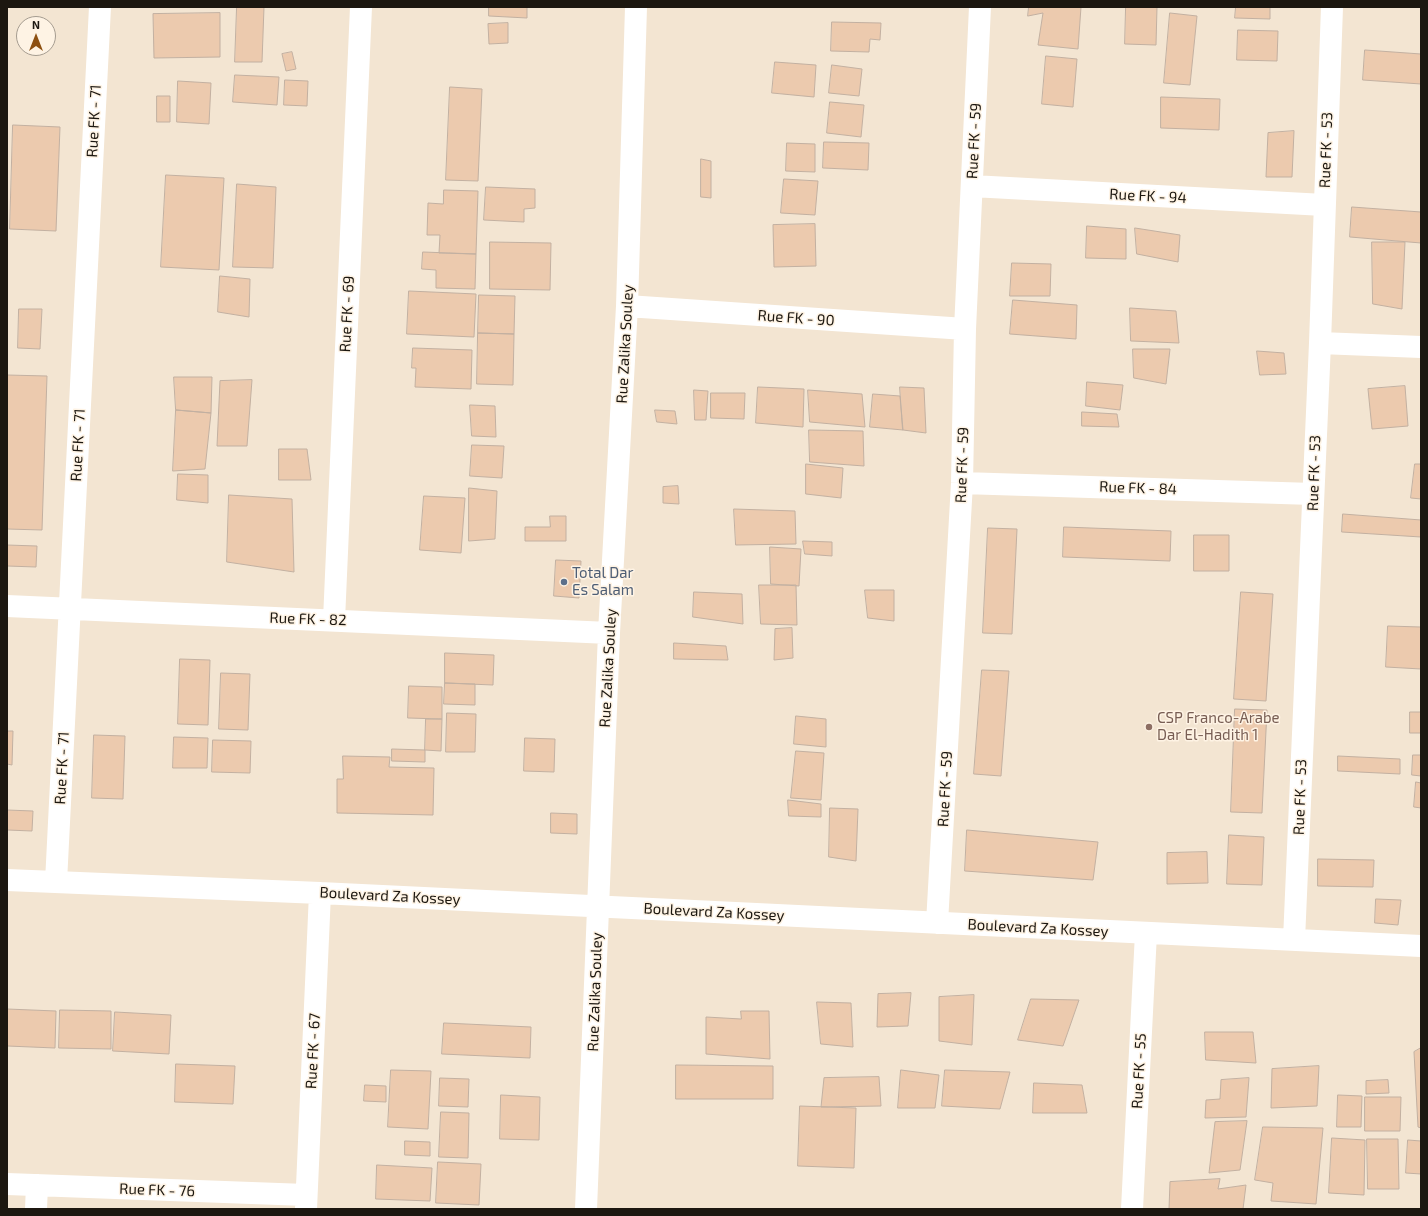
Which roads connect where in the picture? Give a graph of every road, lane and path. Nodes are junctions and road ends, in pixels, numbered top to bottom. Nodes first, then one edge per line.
1 (100, 7) edge
2 (361, 7) edge
3 (636, 7) edge
4 (980, 7) edge
5 (1332, 7) edge
6 (972, 186) junction
7 (1324, 205) junction
8 (627, 306) junction
9 (965, 329) junction
10 (1320, 343) junction
11 (1421, 347) edge
12 (962, 483) junction
13 (1313, 494) junction
14 (7, 606) edge
15 (70, 609) junction
16 (334, 620) junction
17 (609, 632) junction
18 (7, 880) edge
19 (56, 882) junction
20 (320, 893) junction
21 (598, 907) junction
22 (937, 923) junction
23 (1146, 933) junction
24 (1294, 940) junction
25 (1421, 946) edge
26 (7, 1184) edge
27 (37, 1185) junction
28 (306, 1202) edge
29 (36, 1209) edge
30 (586, 1209) edge
31 (1132, 1209) edge

1 - 15 street, Rue FK - 71
2 - 16 street, Rue FK - 69
3 - 8 street, Rue Zalika Souley
4 - 6 street, Rue FK - 59
5 - 7 street, Rue FK - 53
6 - 7 street, Rue FK - 94
6 - 9 street, Rue FK - 59
7 - 10 street, Rue FK - 53
8 - 9 street, Rue FK - 90
8 - 17 street, Rue Zalika Souley
9 - 12 street, Rue FK - 59
10 - 11 street
10 - 13 street, Rue FK - 53
12 - 13 street, Rue FK - 84
12 - 22 street, Rue FK - 59
13 - 24 street, Rue FK - 53
14 - 15 street, Rue FK - 82
15 - 16 street, Rue FK - 82
15 - 19 street, Rue FK - 71
16 - 17 street, Rue FK - 82
17 - 21 street, Rue Zalika Souley
18 - 19 street, Boulevard Za Kossey
19 - 20 street, Boulevard Za Kossey
20 - 21 street, Boulevard Za Kossey
20 - 28 street, Rue FK - 67
21 - 22 street, Boulevard Za Kossey
21 - 30 street, Rue Zalika Souley
22 - 23 street, Boulevard Za Kossey
23 - 24 street, Boulevard Za Kossey
23 - 31 street, Rue FK - 55
24 - 25 street, Boulevard Za Kossey
26 - 27 street, Rue FK - 76
27 - 28 street, Rue FK - 76
27 - 29 street

